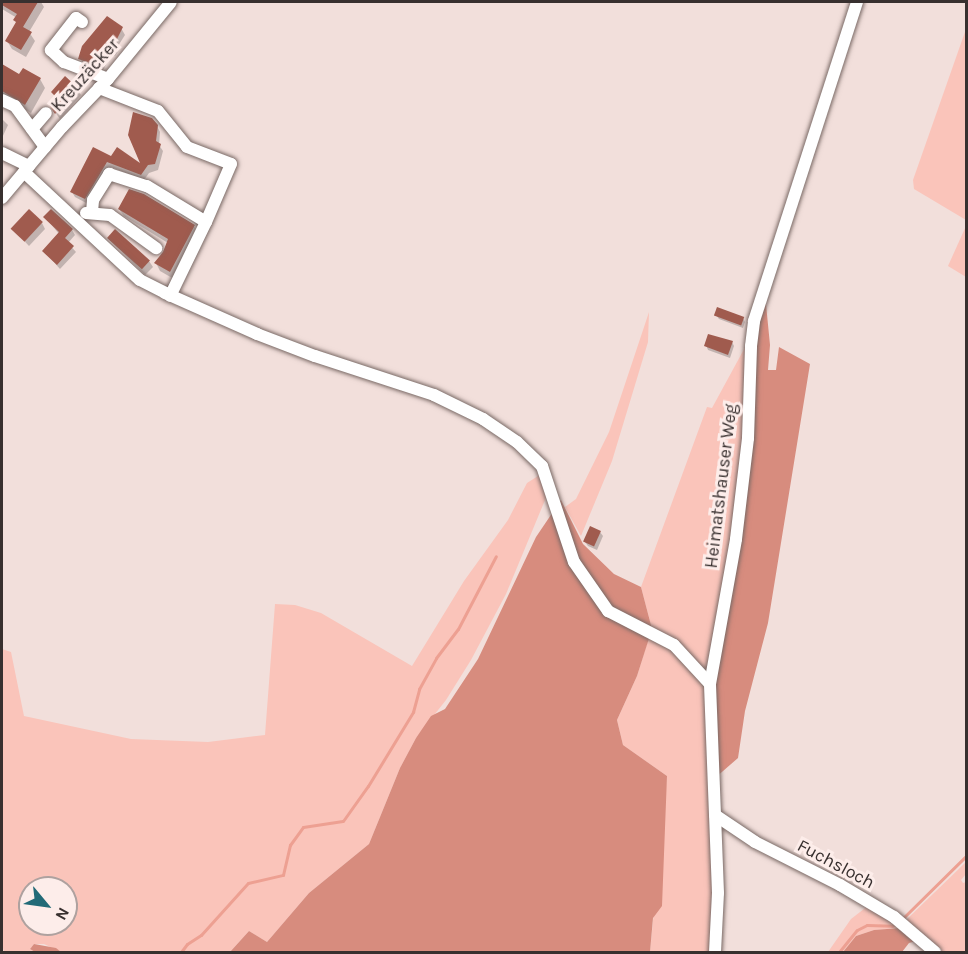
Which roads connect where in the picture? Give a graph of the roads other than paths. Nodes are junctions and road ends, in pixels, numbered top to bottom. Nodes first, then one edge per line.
1 (171, 2) edge
2 (857, 2) edge
3 (82, 22) dead end
4 (104, 84) junction
5 (2, 100) edge
6 (46, 113) dead end
7 (32, 129) junction
8 (45, 147) junction
9 (2, 153) edge
10 (27, 169) junction
11 (2, 198) edge
12 (92, 212) junction
13 (73, 216) junction
14 (206, 222) junction
15 (156, 248) dead end
16 (168, 295) junction
17 (710, 684) junction
18 (715, 815) junction
19 (715, 952) edge
20 (935, 952) edge

1 - 4 street, Kreuzäcker
2 - 17 street, Heimatshauser Weg
3 - 4 street
4 - 8 street, Kreuzäcker
4 - 14 street
5 - 7 street
6 - 7 street
7 - 8 street
8 - 10 street, Kreuzäcker
9 - 10 street
10 - 11 street, Kreuzäcker
10 - 13 street
12 - 13 street
12 - 14 street
12 - 15 street
13 - 16 street
14 - 16 street
16 - 17 street
17 - 18 street, Heimatshauser Weg
18 - 19 street, Heimatshauser Weg
18 - 20 street, Fuchsloch

